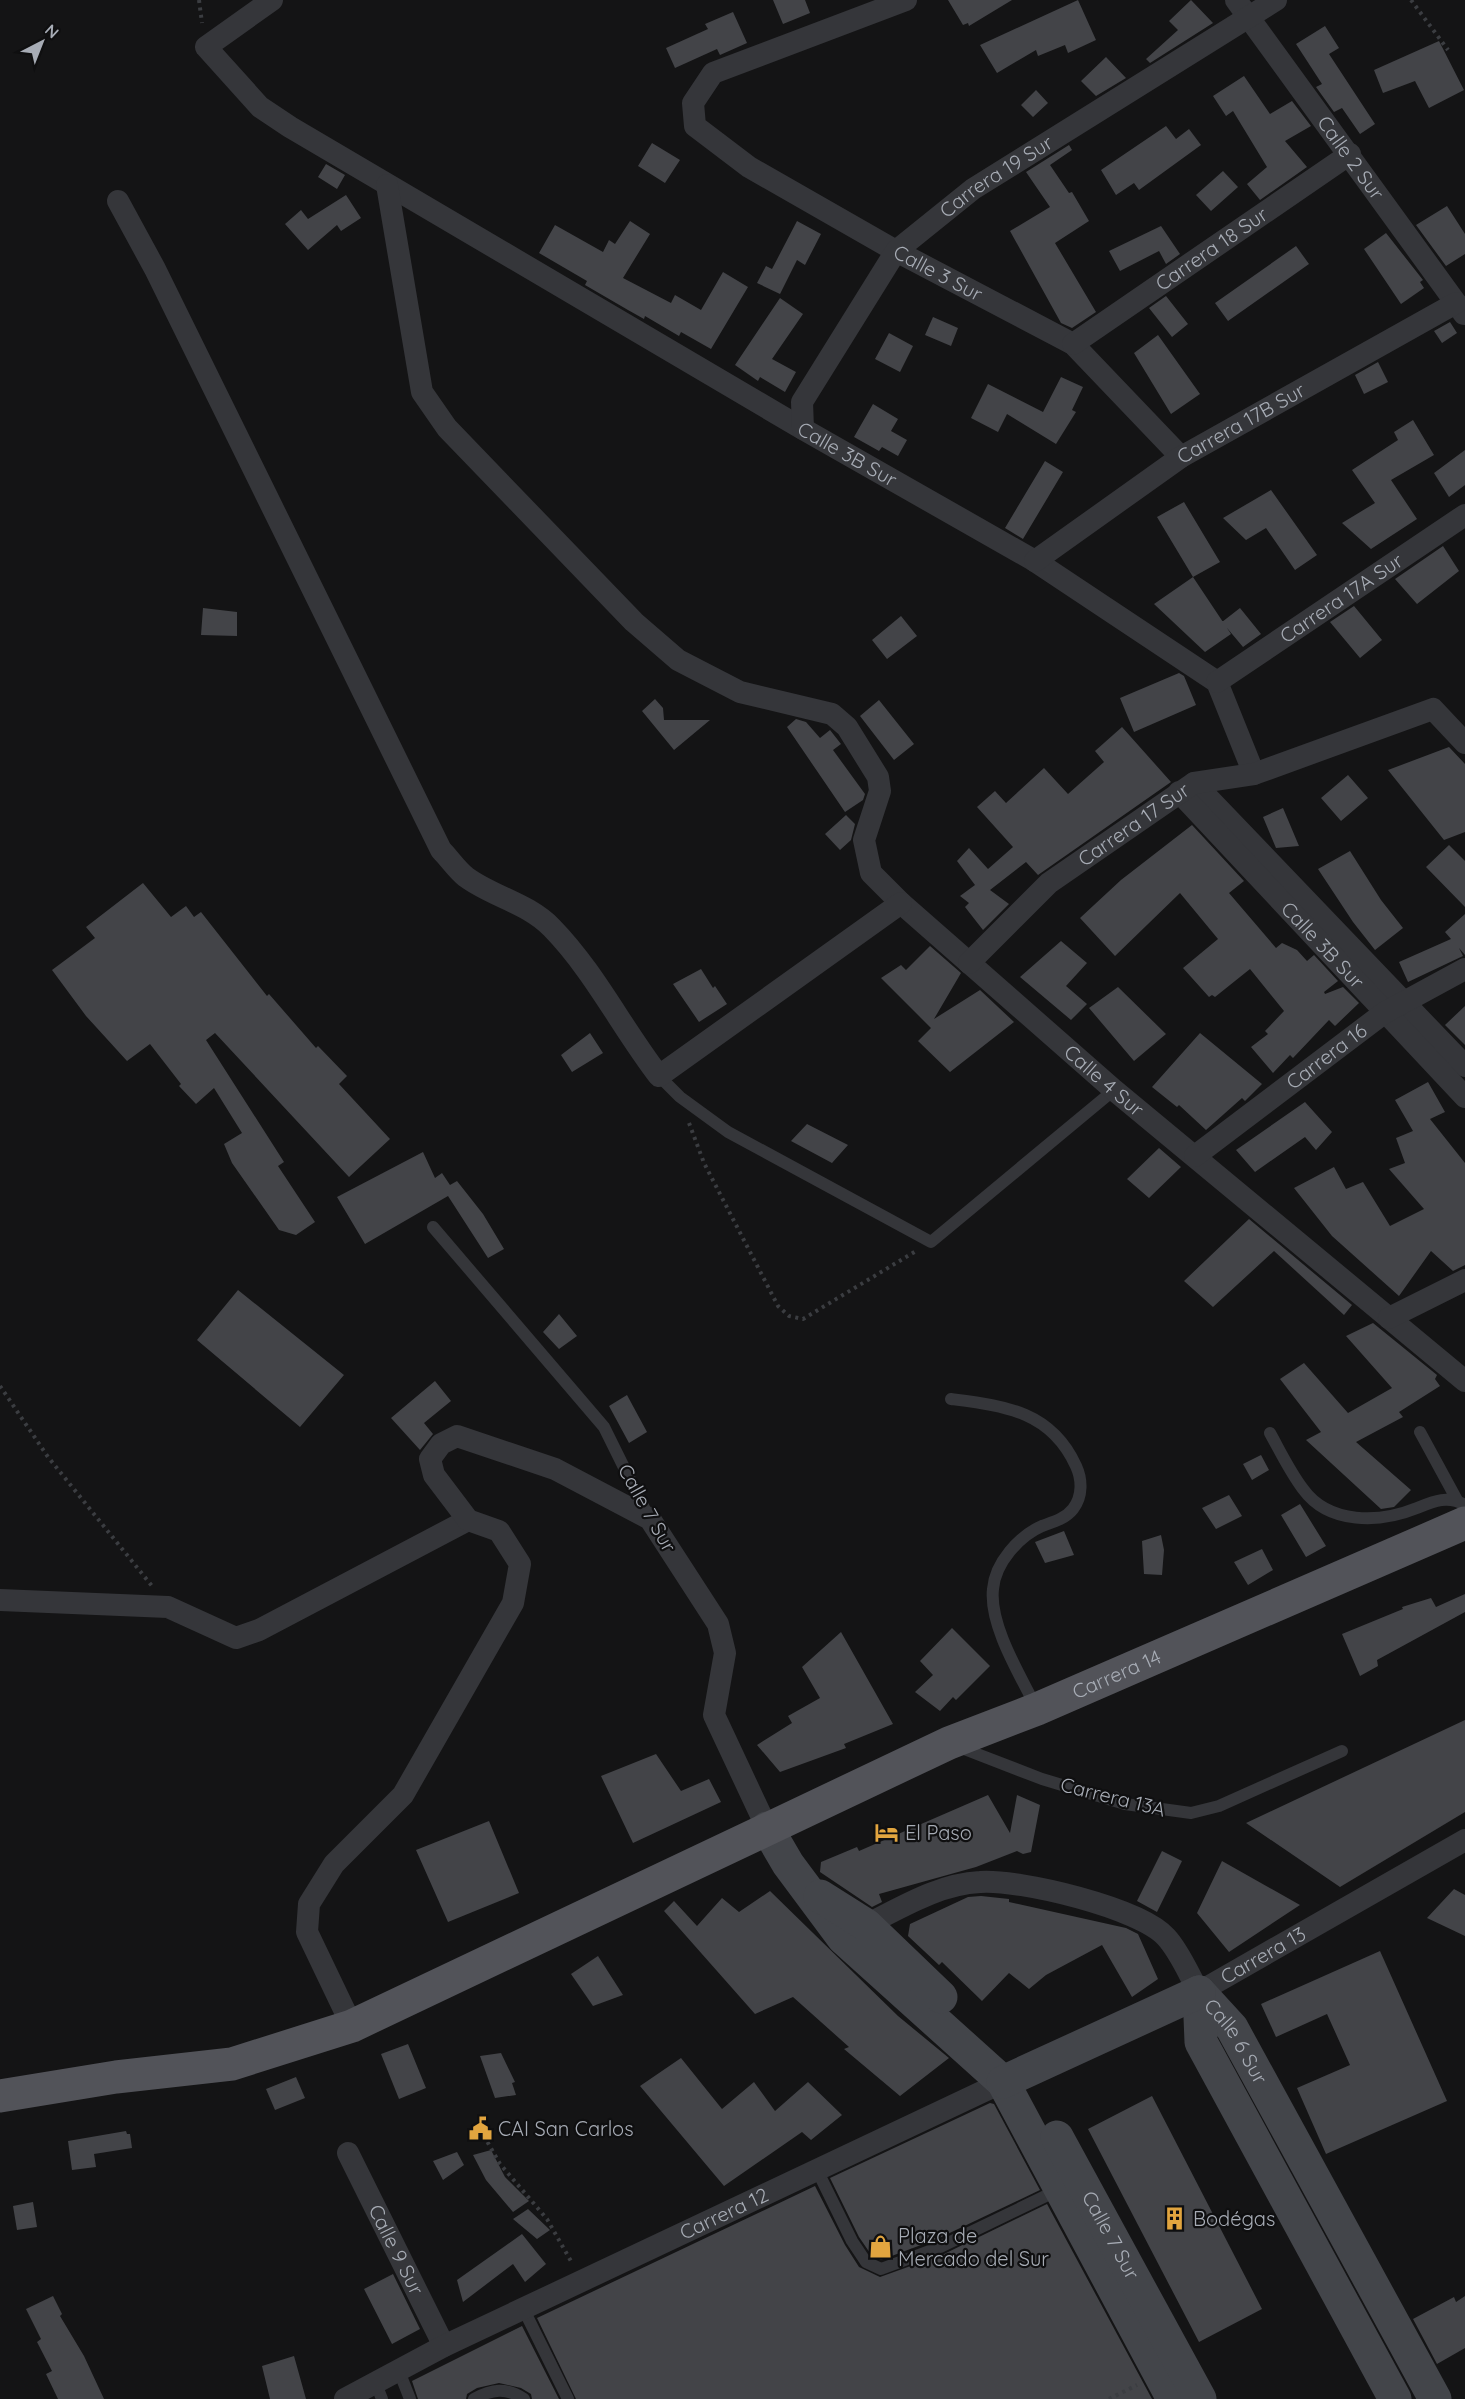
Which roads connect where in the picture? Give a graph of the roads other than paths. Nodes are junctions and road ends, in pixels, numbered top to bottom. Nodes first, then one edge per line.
1 (273, 0) edge
2 (906, 0) edge
3 (1276, 0) edge
4 (1242, 9) edge
5 (1350, 154) junction
6 (387, 185) junction
7 (118, 201) dead end
8 (896, 251) junction
9 (1461, 309) edge
10 (1073, 344) junction
11 (802, 429) junction
12 (1181, 458) junction
13 (1465, 515) edge
14 (1035, 561) junction
15 (1217, 682) junction
16 (1465, 743) edge
17 (1254, 774) junction
18 (1187, 788) junction
19 (901, 903) junction
20 (969, 963) junction
21 (1465, 969) edge
22 (1393, 1008) junction
23 (1465, 1065) edge
24 (659, 1076) junction
25 (1114, 1090) junction
26 (1465, 1097) edge
27 (1196, 1156) junction
28 (433, 1227) dead end
29 (1465, 1280) edge
30 (1389, 1318) junction
31 (1465, 1381) edge
32 (951, 1399) dead end
33 (1420, 1432) dead end
34 (1270, 1433) dead end
35 (1462, 1509) edge
36 (650, 1519) junction
37 (468, 1520) junction
38 (0, 1600) edge
39 (1036, 1708) junction
40 (949, 1743) junction
41 (1342, 1751) dead end
42 (767, 1828) junction
43 (1465, 1840) edge
44 (808, 1889) junction
45 (866, 1925) junction
46 (1199, 1992) junction
47 (352, 2026) junction
48 (1012, 2078) junction
49 (0, 2096) edge
50 (348, 2153) dead end
51 (817, 2170) junction
52 (1059, 2189) junction
53 (523, 2308) junction
54 (444, 2346) junction
55 (399, 2371) junction
56 (363, 2395) edge
57 (410, 2399) edge
58 (474, 2399) edge
59 (524, 2399) edge
60 (568, 2399) edge
61 (1173, 2399) edge
62 (1200, 2399) edge
63 (1395, 2399) edge
64 (1435, 2399) edge

1 - 6 street, Calle 3B Sur
2 - 8 street, Calle 3 Sur
3 - 4 street, Carrera 19 Sur
4 - 5 street, Calle 2 Sur
4 - 8 street, Carrera 19 Sur
5 - 9 street, Calle 2 Sur
5 - 10 street, Carrera 18 Sur
6 - 11 street, Calle 3B Sur
6 - 19 street, Calle 4 Sur
7 - 24 street
8 - 10 street, Calle 3 Sur
8 - 11 street, Carrera 19 Sur
9 - 12 street, Carrera 17B Sur
10 - 12 street, Calle 3 Sur
11 - 14 street, Calle 3B Sur
12 - 14 street, Carrera 17B Sur
13 - 15 street, Carrera 17A Sur
14 - 15 street, Calle 3B Sur
15 - 17 street
16 - 17 street, Carrera 17 Sur
17 - 18 street, Carrera 17 Sur
18 - 20 street, Carrera 17 Sur
18 - 22 street, Calle 3B Sur
19 - 20 street, Calle 4 Sur
19 - 24 street
20 - 25 street, Calle 4 Sur
21 - 22 street, Carrera 16
22 - 23 street
22 - 26 street, Calle 3B Sur
22 - 27 street, Carrera 16
24 - 25 lane
25 - 27 street, Calle 4 Sur
27 - 30 street, Calle 4 Sur
28 - 36 lane, Calle 7 Sur
29 - 30 street
30 - 31 street, Calle 4 Sur
32 - 39 lane
33 - 35 lane
34 - 35 lane
35 - 39 main road, Carrera 14
36 - 37 street
36 - 42 street, Calle 7 Sur
37 - 38 street
37 - 47 street
39 - 40 main road, Carrera 14
40 - 41 lane, Carrera 13A
40 - 42 main road, Carrera 14
42 - 44 main road
42 - 47 main road, Carrera 14
43 - 46 street, Carrera 13
44 - 45 main road
44 - 48 main road
45 - 46 street
45 - 48 main road
46 - 48 main road, Carrera 13
46 - 63 main road, Calle 6 Sur
46 - 64 main road, Calle 6 Sur
47 - 49 main road, Carrera 14
48 - 51 street, Carrera 12
48 - 52 main road, Calle 7 Sur
48 - 62 main road, Calle 7 Sur
50 - 54 street, Calle 9 Sur
51 - 52 lane
51 - 53 street, Carrera 12
52 - 61 main road, Calle 7 Sur
53 - 54 street, Carrera 12
53 - 60 lane
54 - 55 street, Carrera 12
55 - 56 street, Carrera 12
55 - 57 lane
58 - 59 lane

